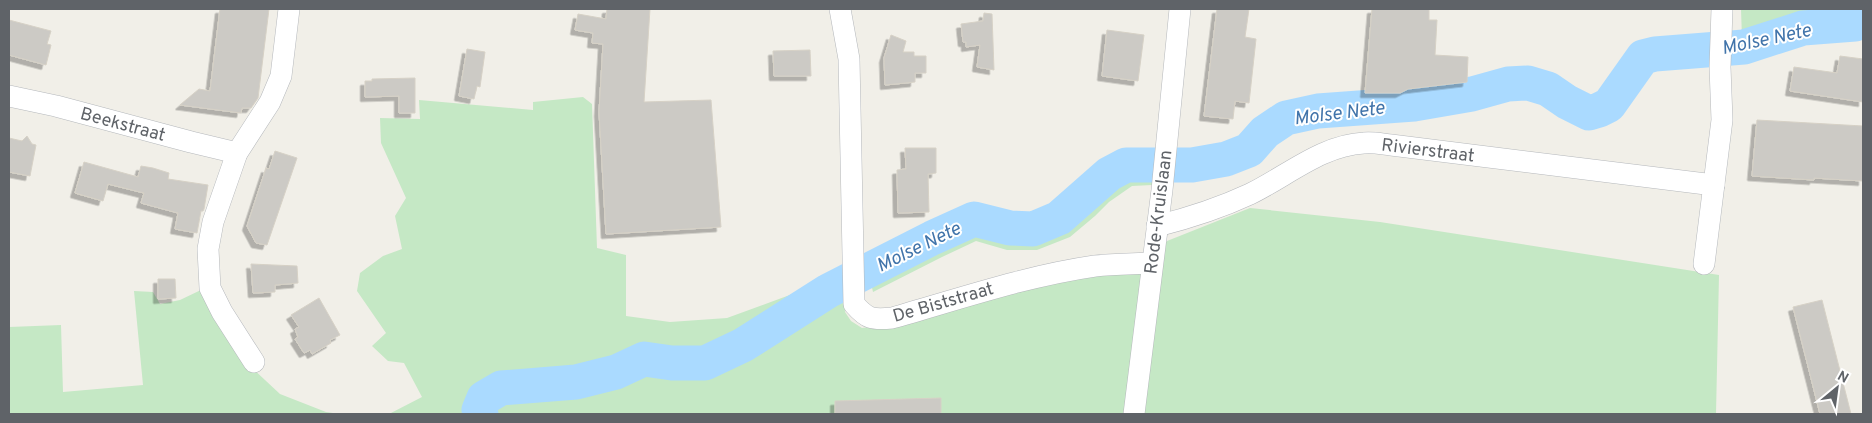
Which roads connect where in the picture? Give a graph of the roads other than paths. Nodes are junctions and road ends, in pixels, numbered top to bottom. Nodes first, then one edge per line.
1 (289, 9) edge
2 (840, 9) edge
3 (1180, 9) edge
4 (1722, 18) edge
5 (9, 96) edge
6 (237, 153) junction
7 (1714, 185) junction
8 (1157, 226) junction
9 (1152, 263) junction
10 (1704, 264) dead end
11 (254, 362) dead end
12 (1134, 414) edge

1 - 6 street
2 - 9 street, De Biststraat
3 - 8 street, Rode-Kruislaan
4 - 7 street
5 - 6 street, Beekstraat
6 - 11 street
7 - 8 street, Rivierstraat
7 - 10 street
8 - 9 street, Rode-Kruislaan
9 - 12 street, Rode-Kruislaan

